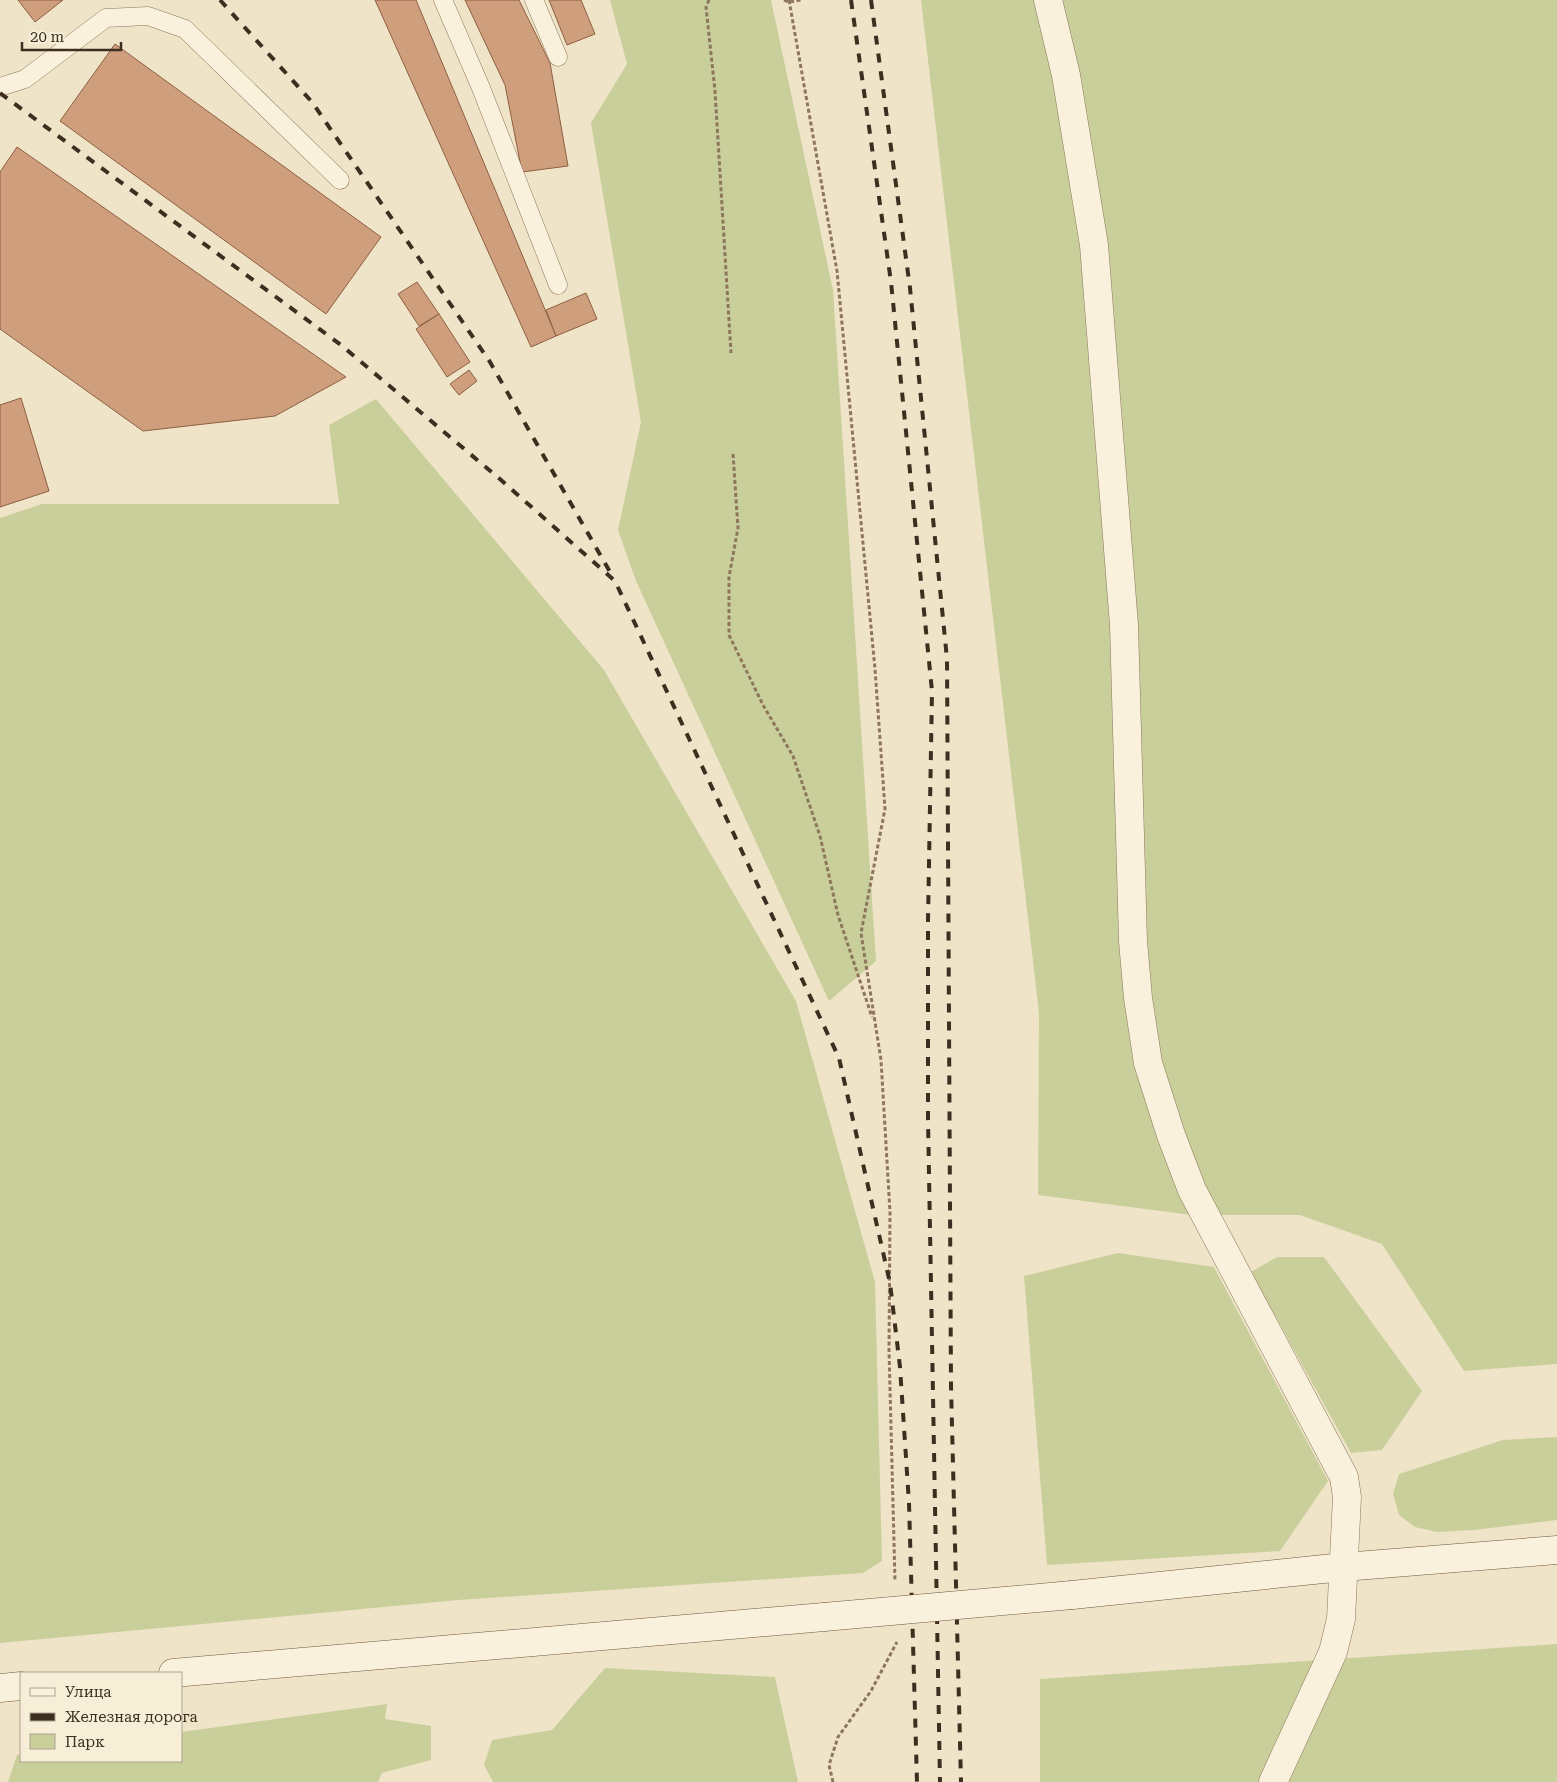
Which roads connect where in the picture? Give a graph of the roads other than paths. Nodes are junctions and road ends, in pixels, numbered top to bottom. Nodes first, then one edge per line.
1 (443, 0) edge
2 (534, 0) edge
3 (1048, 0) edge
4 (558, 57) dead end
5 (0, 87) edge
6 (340, 180) dead end
7 (558, 285) dead end
8 (1557, 1550) edge
9 (1343, 1567) junction
10 (182, 1672) edge
11 (20, 1686) edge
12 (0, 1688) edge
13 (1273, 1782) edge

1 - 7 lane
2 - 4 lane
3 - 9 street
5 - 6 lane
8 - 9 street
9 - 10 street, bridge
9 - 13 street
11 - 12 street

